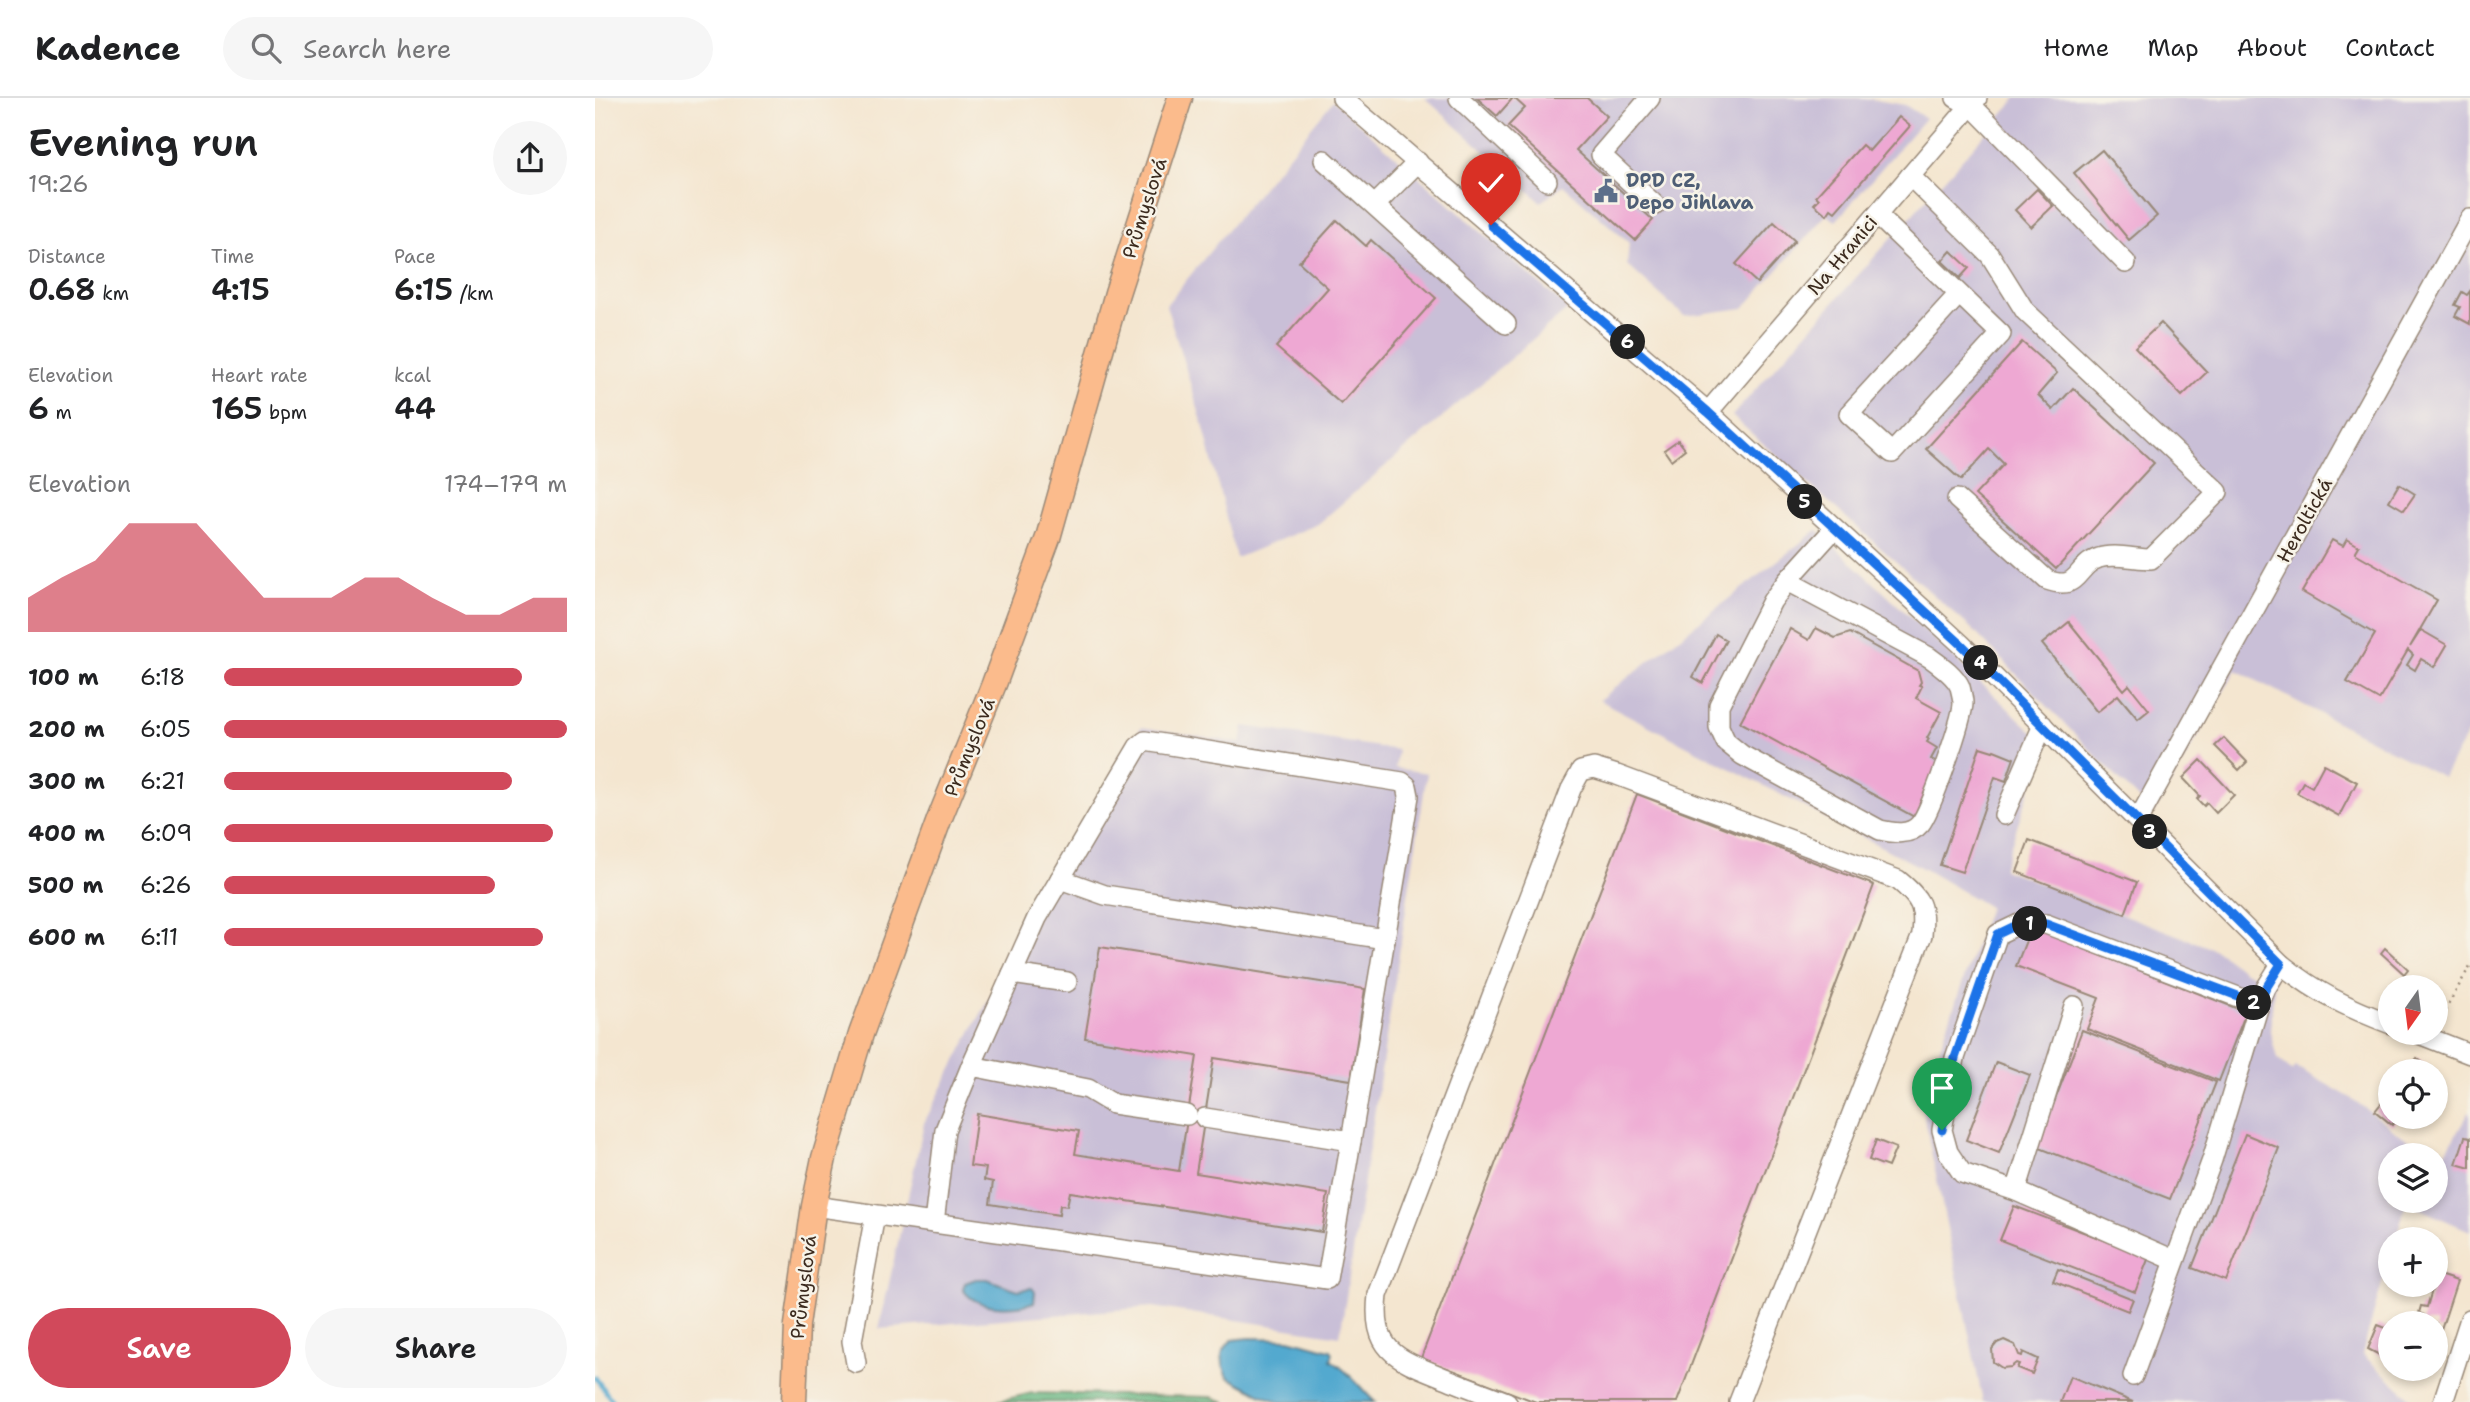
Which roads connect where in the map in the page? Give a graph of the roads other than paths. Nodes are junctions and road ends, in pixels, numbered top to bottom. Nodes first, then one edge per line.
1 (1180, 98) edge
2 (1342, 98) edge
3 (1459, 98) edge
4 (1968, 100) edge
5 (1640, 101) edge
6 (1324, 160) dead end
7 (1418, 162) junction
8 (1910, 176) junction
9 (1547, 181) dead end
10 (1375, 204) junction
11 (1655, 205) dead end
12 (1877, 215) junction
13 (2470, 219) edge
14 (2126, 263) dead end
15 (1959, 294) junction
16 (1506, 324) dead end
17 (1708, 412) junction
18 (1957, 499) dead end
19 (1834, 529) junction
20 (1787, 581) junction
21 (2043, 724) junction
22 (2004, 815) dead end
23 (2138, 820) junction
24 (1060, 879) junction
25 (1385, 939) junction
26 (2281, 964) junction
27 (1012, 974) junction
28 (1067, 982) dead end
29 (2259, 1004) junction
30 (2074, 1006) dead end
31 (2378, 1019) edge
32 (2447, 1045) edge
33 (2470, 1054) edge
34 (971, 1066) junction
35 (1351, 1140) junction
36 (2016, 1191) junction
37 (814, 1206) junction
38 (874, 1215) junction
39 (934, 1223) junction
40 (2174, 1260) junction
41 (2470, 1320) edge
42 (856, 1363) dead end
43 (2133, 1376) dead end
44 (794, 1402) edge
45 (1507, 1402) edge
46 (1739, 1402) edge
47 (2443, 1402) edge

1 - 37 main road, Průmyslová
2 - 7 street
3 - 9 street
4 - 8 street, Na Hranici
4 - 14 street
5 - 11 street
6 - 10 street
7 - 10 street
7 - 17 street
8 - 12 street, Na Hranici
8 - 18 street
10 - 16 street
12 - 15 street
12 - 17 street, Na Hranici
13 - 23 street, Heroltická
15 - 15 street
17 - 19 street
19 - 20 street
19 - 21 street
20 - 20 street
21 - 22 street
21 - 23 street
23 - 26 street
24 - 25 street
24 - 25 street
24 - 27 street
25 - 35 street
26 - 29 street
26 - 31 street
27 - 28 street
27 - 34 street
29 - 36 street
29 - 40 street
30 - 36 street
32 - 33 street
34 - 35 street
34 - 39 street
35 - 39 street
36 - 40 street
37 - 38 street
37 - 44 main road, Průmyslová
38 - 39 street
38 - 42 street
40 - 43 street
41 - 47 street
45 - 46 street

